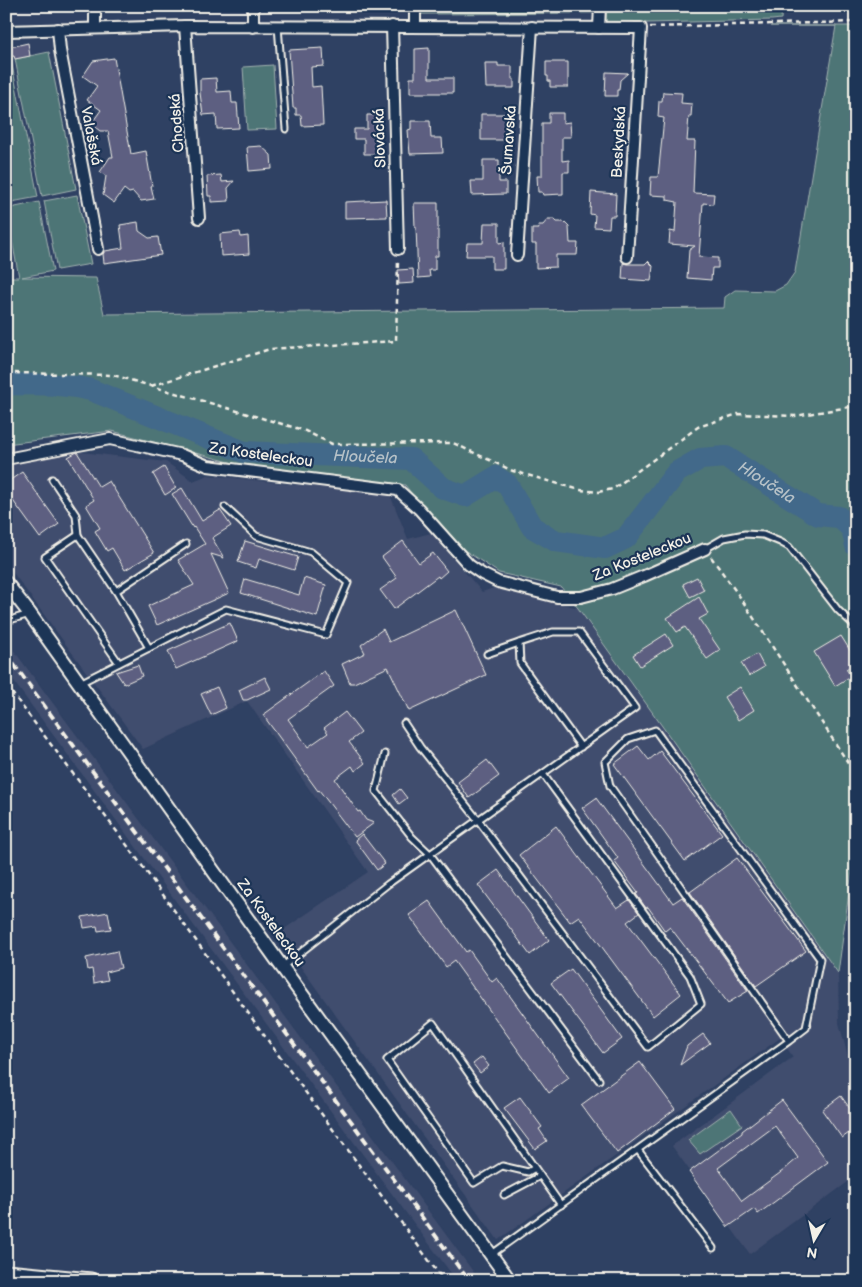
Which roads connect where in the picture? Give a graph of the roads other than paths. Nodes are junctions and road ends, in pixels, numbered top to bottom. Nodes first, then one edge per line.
1 (95, 6) edge
2 (253, 6) edge
3 (415, 6) edge
4 (600, 6) edge
5 (185, 26) junction
6 (253, 26) junction
7 (278, 26) junction
8 (392, 26) junction
9 (415, 26) junction
10 (532, 27) junction
11 (95, 28) junction
12 (599, 28) junction
13 (58, 29) junction
14 (6, 31) edge
15 (286, 129) dead end
16 (199, 218) dead end
17 (98, 249) dead end
18 (398, 249) road end
19 (517, 255) dead end
20 (627, 257) dead end
21 (6, 459) edge
22 (52, 479) dead end
23 (226, 507) dead end
24 (78, 535) junction
25 (186, 544) dead end
26 (705, 549) joint
27 (6, 583) edge
28 (116, 591) junction
29 (30, 614) junction
30 (6, 621) edge
31 (856, 627) edge
32 (519, 643) junction
33 (149, 648) junction
34 (486, 654) dead end
35 (119, 663) junction
36 (79, 683) junction
37 (404, 723) dead end
38 (581, 747) junction
39 (385, 754) dead end
40 (543, 774) junction
41 (478, 820) junction
42 (430, 854) junction
43 (282, 967) junction
44 (789, 1041) junction
45 (600, 1080) dead end
46 (638, 1150) junction
47 (535, 1168) junction
48 (540, 1176) junction
49 (504, 1195) dead end
50 (561, 1205) junction
51 (713, 1248) dead end
52 (491, 1255) junction
53 (6, 1274) edge
54 (38, 1279) edge
55 (91, 1281) edge
56 (510, 1281) edge

1 - 11 street
2 - 6 street
3 - 9 street
4 - 12 street
5 - 6 street
5 - 11 street
5 - 16 street, Chodská
6 - 7 street
7 - 8 street
7 - 15 lane
8 - 9 street
8 - 18 street, Slovácká
9 - 10 street
10 - 12 street
10 - 19 street, Šumavská
11 - 13 street
12 - 20 street, Beskydská
13 - 14 street
13 - 17 street, Valašská
21 - 26 street, Za Kosteleckou
22 - 24 lane
23 - 33 lane
24 - 28 lane
24 - 35 lane
25 - 28 lane
26 - 31 lane
27 - 29 street, Za Kosteleckou
28 - 33 lane
29 - 30 lane
29 - 36 street, Za Kosteleckou
32 - 34 lane
32 - 38 lane
32 - 38 lane
33 - 35 lane
35 - 36 lane
36 - 43 street, Za Kosteleckou
37 - 41 lane
38 - 40 lane
39 - 42 lane
40 - 41 lane
40 - 41 lane
41 - 42 lane
42 - 43 lane
42 - 45 lane
43 - 52 street, Za Kosteleckou
44 - 44 lane
44 - 46 lane
46 - 50 lane
46 - 51 lane
47 - 47 lane
47 - 48 lane
48 - 49 lane
48 - 50 lane
50 - 52 lane
52 - 56 street, Za Kosteleckou
53 - 54 main road
54 - 55 main road

